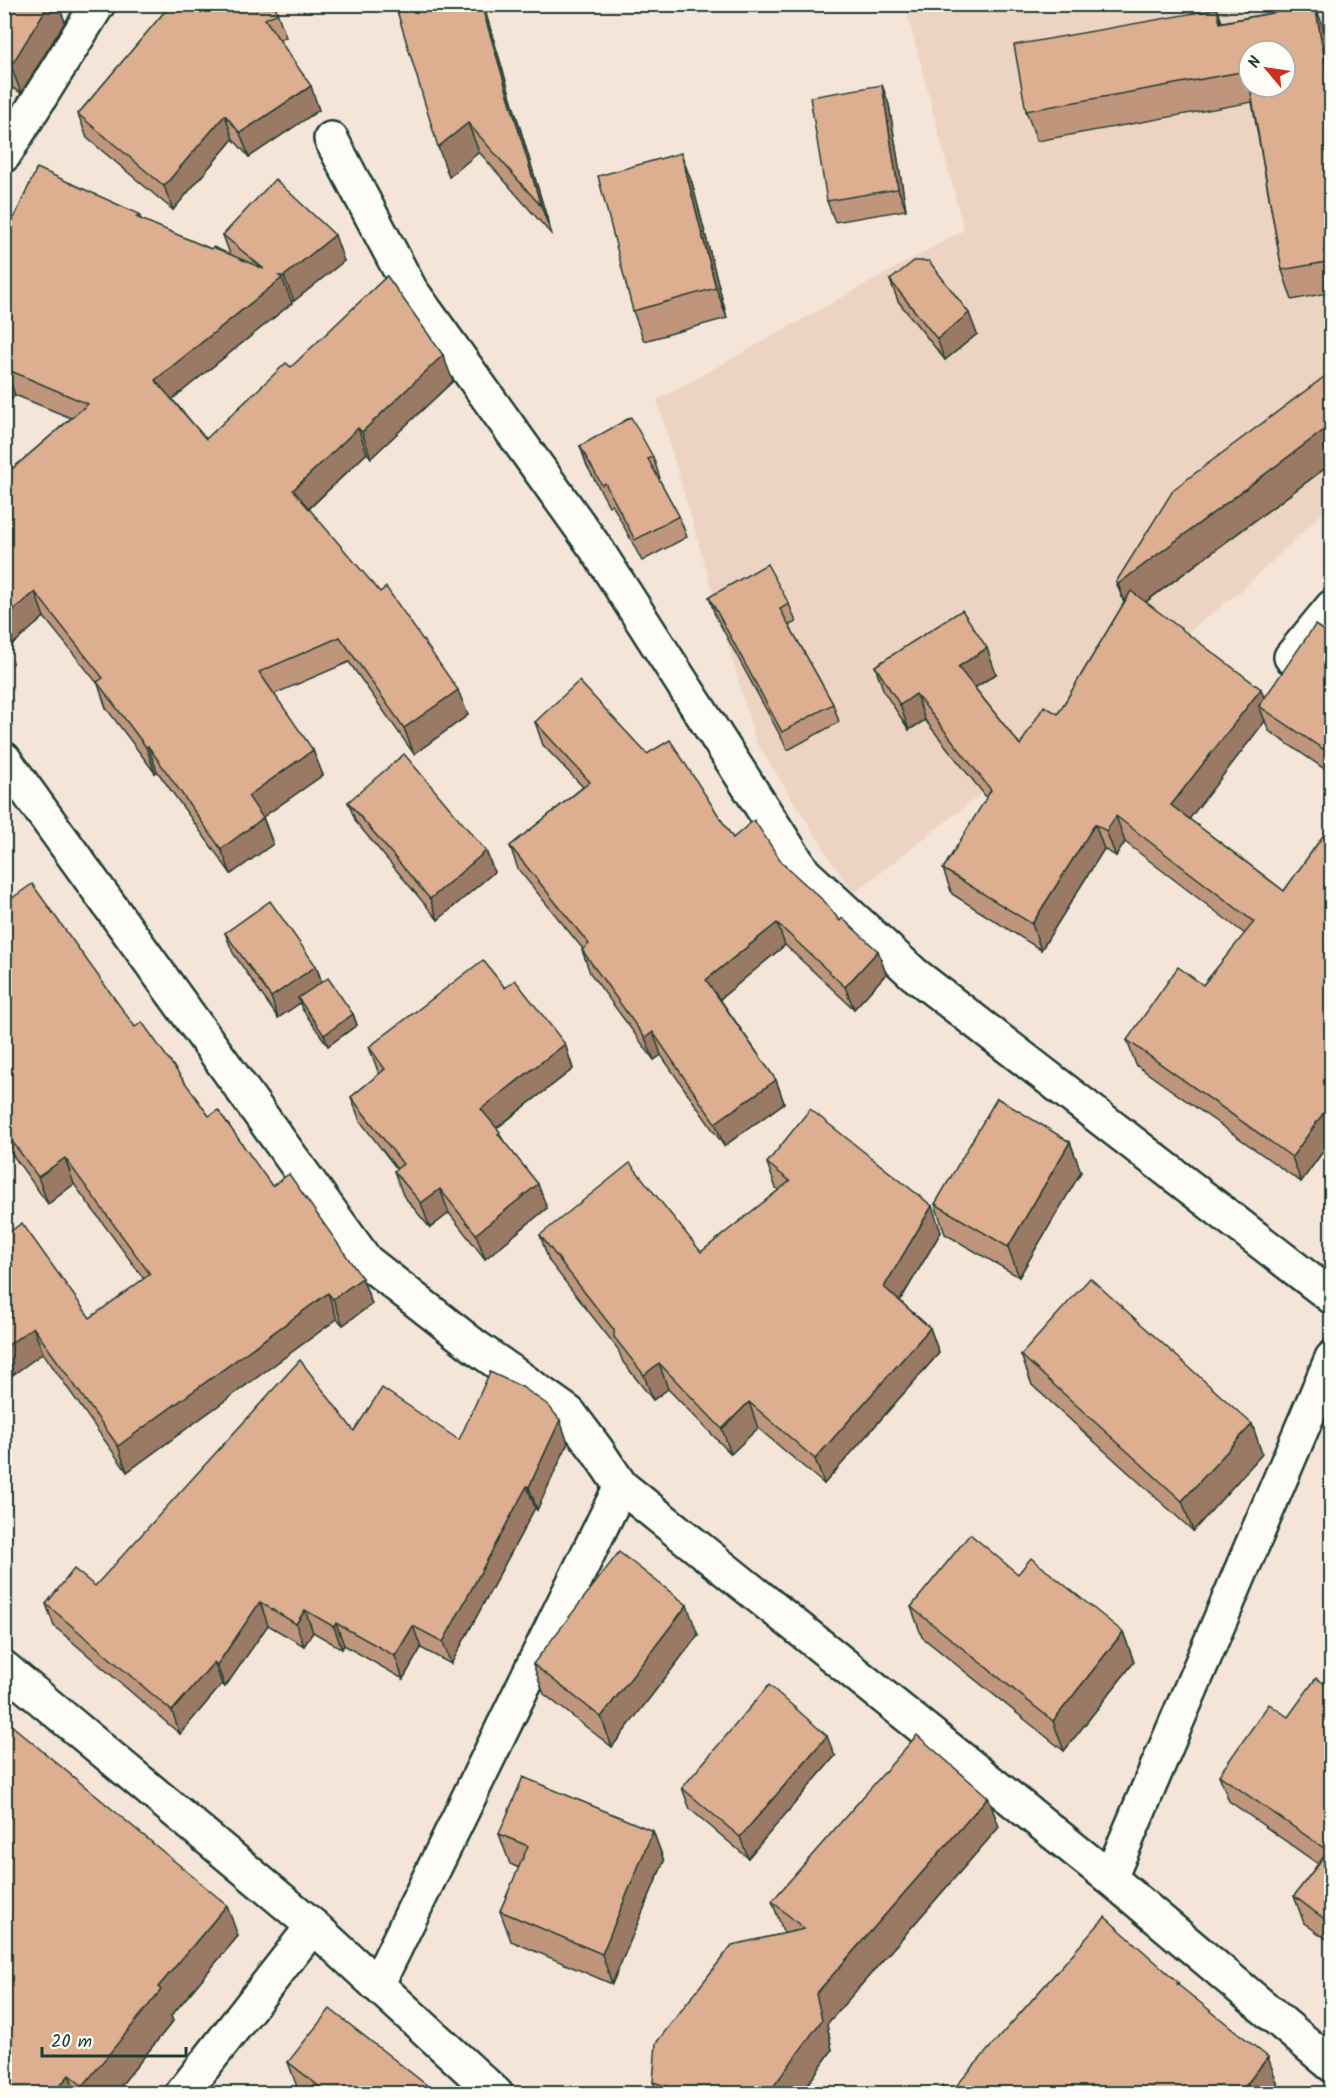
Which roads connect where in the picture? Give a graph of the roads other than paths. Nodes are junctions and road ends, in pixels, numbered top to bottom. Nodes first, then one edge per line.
1 (98, 4) edge
2 (331, 139) dead end
3 (4, 155) edge
4 (1332, 607) edge
5 (1291, 657) edge
6 (4, 759) edge
7 (1332, 1297) edge
8 (1332, 1358) edge
9 (621, 1486) junction
10 (4, 1668) edge
11 (1110, 1878) junction
12 (314, 1926) junction
13 (377, 1985) junction
14 (1332, 2065) edge
15 (182, 2094) edge
16 (496, 2094) edge

1 - 3 street
2 - 7 street
4 - 5 street
6 - 9 street
8 - 11 street
9 - 11 street
9 - 13 street
10 - 12 street
11 - 14 street
12 - 13 street
12 - 15 street
13 - 16 street

